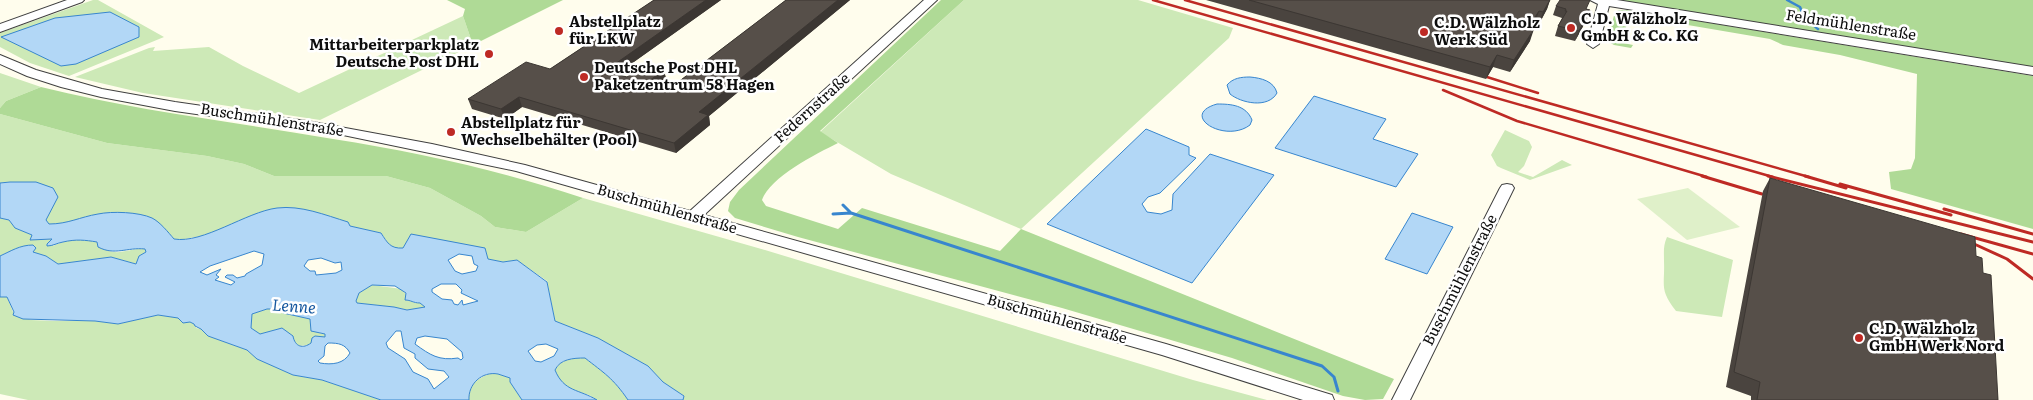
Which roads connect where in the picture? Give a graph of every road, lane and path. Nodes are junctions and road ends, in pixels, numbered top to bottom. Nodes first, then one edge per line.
1 (78, 0) edge
2 (931, 0) edge
3 (1600, 1) edge
4 (0, 28) edge
5 (1593, 44) dead end
6 (0, 59) edge
7 (2033, 71) edge
8 (1507, 188) dead end
9 (693, 217) junction
10 (1325, 400) edge
11 (1401, 400) edge

1 - 4 street
2 - 9 street, Federnstraße
3 - 5 street, Feldmühlenstraße
3 - 7 street, Feldmühlenstraße
6 - 9 street, Buschmühlenstraße
8 - 11 street, Buschmühlenstraße
9 - 10 street, Buschmühlenstraße

